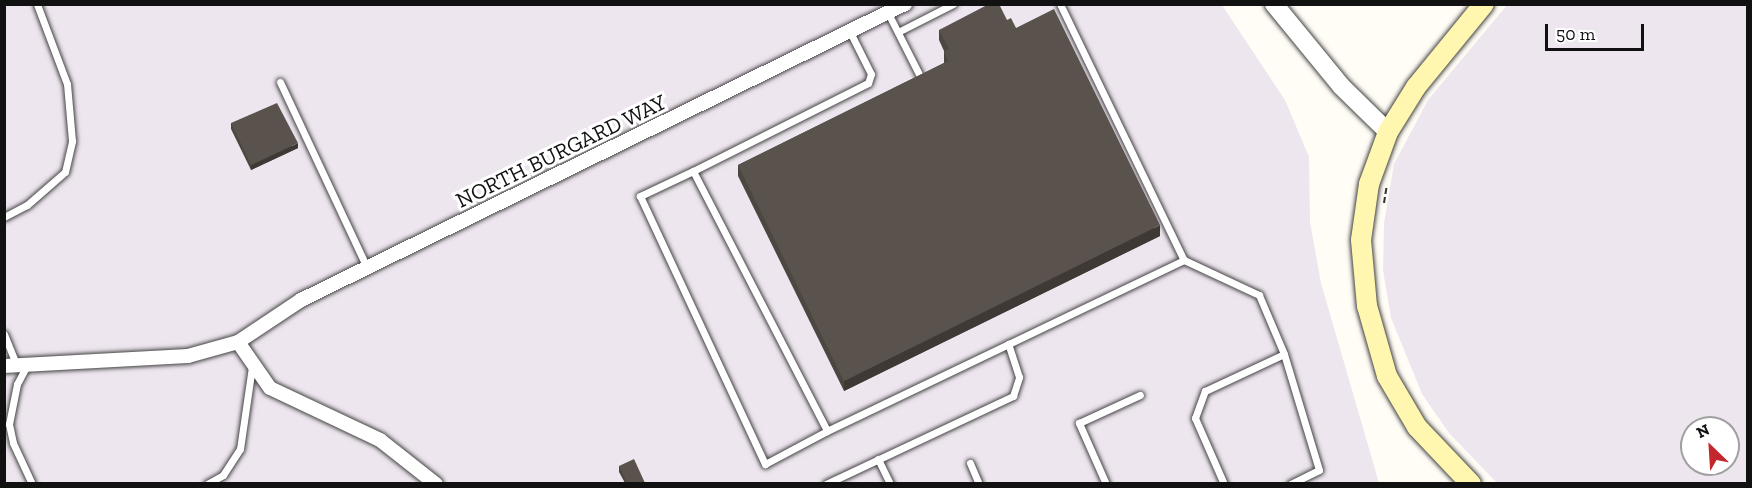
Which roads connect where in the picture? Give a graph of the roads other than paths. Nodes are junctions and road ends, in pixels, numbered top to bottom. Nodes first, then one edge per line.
1 (37, 4) edge
2 (905, 4) edge
3 (953, 4) edge
4 (1060, 4) edge
5 (1274, 4) edge
6 (1484, 4) edge
7 (888, 13) junction
8 (850, 32) junction
9 (898, 32) junction
10 (920, 76) edge
11 (280, 82) dead end
12 (1388, 132) junction
13 (693, 171) junction
14 (4, 217) edge
15 (1184, 260) junction
16 (368, 268) junction
17 (4, 334) edge
18 (238, 342) junction
19 (1008, 344) junction
20 (1284, 354) junction
21 (16, 366) edge
22 (252, 367) junction
23 (1140, 395) dead end
24 (827, 431) junction
25 (878, 459) junction
26 (970, 463) dead end
27 (32, 483) edge
28 (207, 483) edge
29 (436, 483) edge
30 (826, 483) edge
31 (890, 483) edge
32 (979, 483) edge
33 (1106, 483) edge
34 (1224, 483) edge
35 (1290, 483) edge
36 (1471, 483) edge

1 - 14 lane
2 - 7 street, NORTH BURGARD WAY
3 - 9 lane
4 - 15 lane
5 - 12 street
6 - 12 main road
7 - 8 street, NORTH BURGARD WAY
7 - 9 lane
8 - 13 lane
8 - 16 street, NORTH BURGARD WAY
9 - 10 lane
11 - 16 lane
12 - 36 main road
13 - 24 lane
13 - 24 lane
15 - 19 lane
15 - 20 lane
16 - 18 street, NORTH BURGARD WAY
17 - 21 lane
18 - 21 street, NORTH BURGARD WAY
18 - 22 street
19 - 24 lane
19 - 25 lane
20 - 34 lane
20 - 35 lane
21 - 27 lane
22 - 28 lane
22 - 29 street
23 - 33 lane
25 - 30 lane
25 - 31 lane
26 - 32 lane

